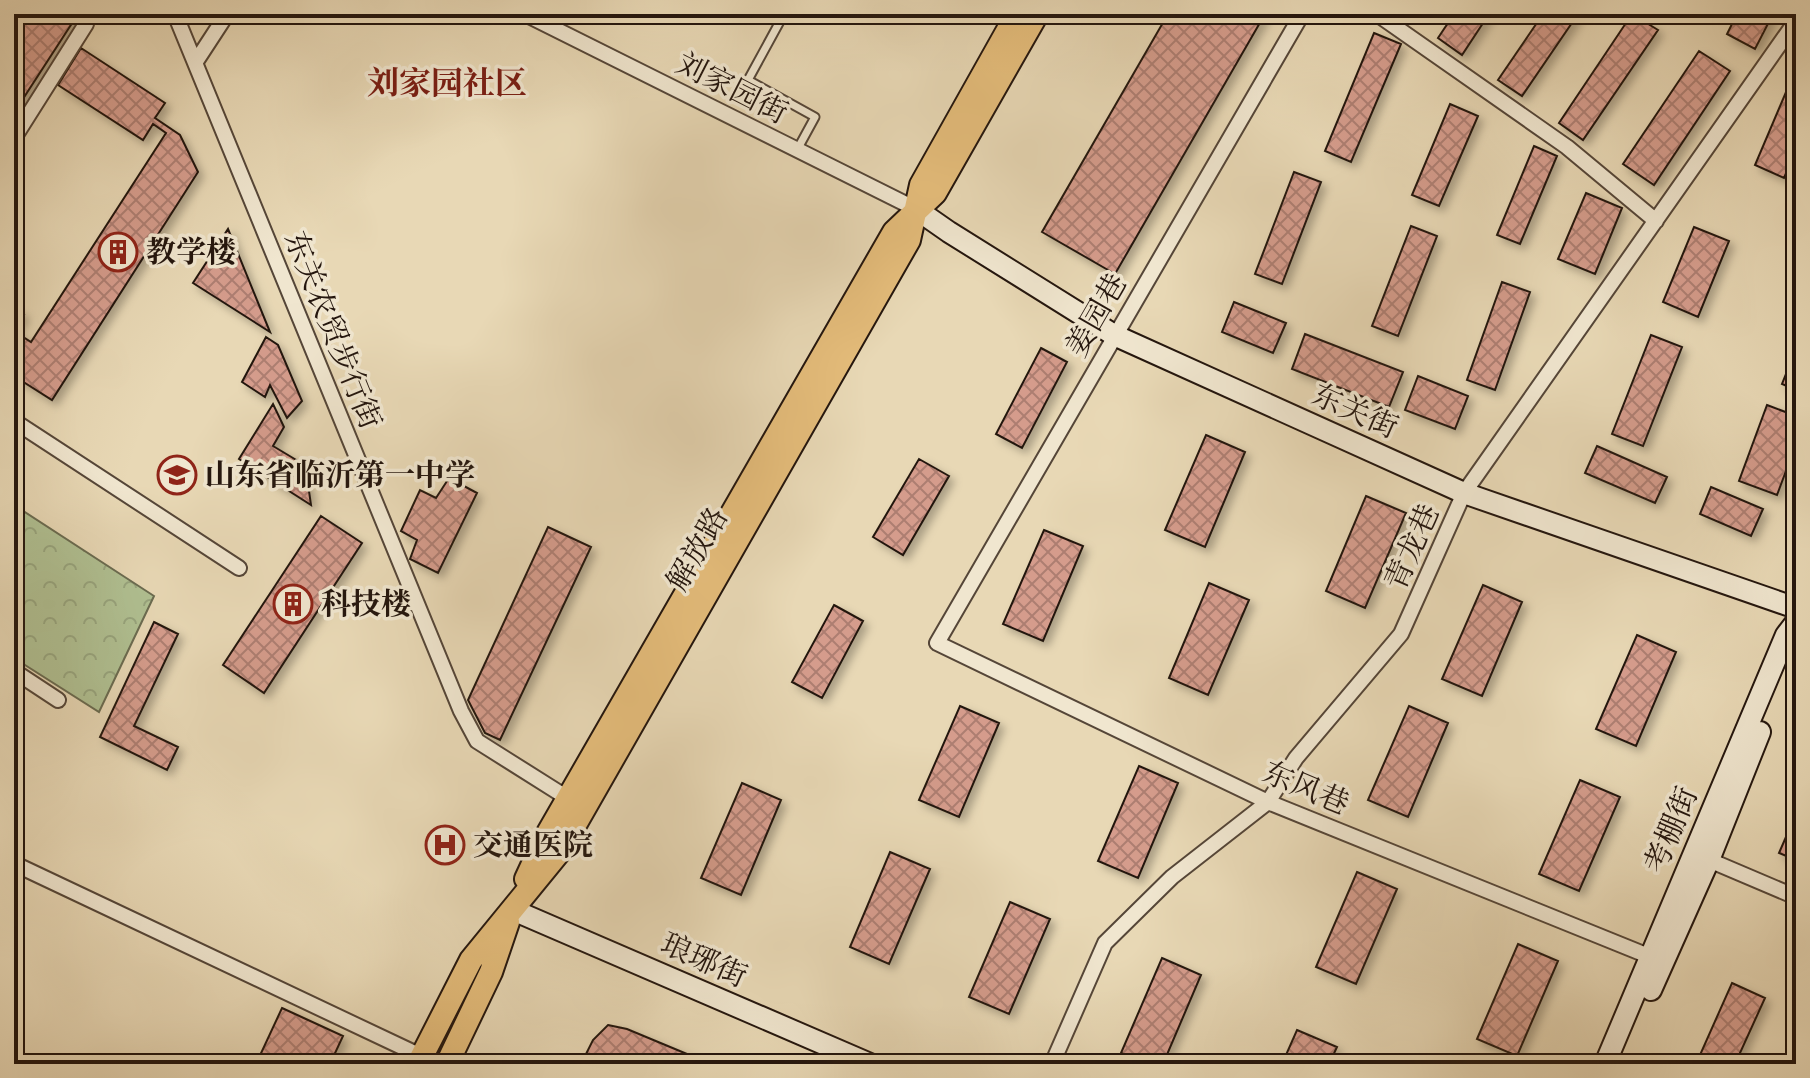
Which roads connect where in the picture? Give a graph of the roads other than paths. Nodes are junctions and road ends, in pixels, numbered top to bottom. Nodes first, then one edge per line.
1 (175, 14) edge
2 (227, 14) edge
3 (525, 14) edge
4 (784, 14) edge
5 (1017, 14) edge
6 (1037, 14) edge
7 (1302, 14) edge
8 (1377, 14) edge
9 (1796, 21) edge
10 (86, 24) dead end
11 (195, 63) junction
12 (14, 138) edge
13 (797, 150) junction
14 (916, 209) junction
15 (1656, 221) junction
16 (1114, 335) junction
17 (14, 421) edge
18 (1464, 493) junction
19 (239, 568) dead end
20 (1796, 608) edge
21 (1796, 622) edge
22 (1796, 640) edge
23 (937, 643) joint
24 (14, 671) edge
25 (58, 700) dead end
26 (569, 799) junction
27 (1268, 802) junction
28 (1709, 860) junction
29 (19, 866) dead end
30 (1796, 897) edge
31 (513, 910) junction
32 (1657, 960) junction
33 (419, 1060) edge
34 (447, 1064) edge
35 (870, 1064) edge
36 (1052, 1064) edge
37 (1605, 1064) edge
38 (1621, 1064) edge

1 - 11 street, 东关农贸步行街
2 - 11 street
3 - 13 street, 刘家园街
4 - 13 lane
5 - 14 main road, 解放路
6 - 14 main road, 解放路
7 - 16 street, 姜园巷
8 - 15 street
9 - 15 street, 青龙巷
10 - 12 street
11 - 26 street, 东关农贸步行街
13 - 14 street, 刘家园街
14 - 16 street, 东关街
14 - 26 main road, 解放路
14 - 31 main road, 解放路
15 - 18 street, 青龙巷
16 - 18 street, 东关街
16 - 23 street, 姜园巷
17 - 19 street
18 - 20 street, 东关街
18 - 27 street, 青龙巷
21 - 32 street, 考棚街
22 - 28 street, 考棚街
23 - 27 street, 东风巷
24 - 25 street
26 - 31 main road, 解放路
27 - 32 street, 东风巷
27 - 36 street, 青龙巷
28 - 30 street
28 - 32 street, 考棚街
29 - 33 street
31 - 33 main road, 解放路
31 - 34 main road, 解放路
31 - 35 street, 琅琊街
32 - 37 street, 考棚街
32 - 38 street, 考棚街

